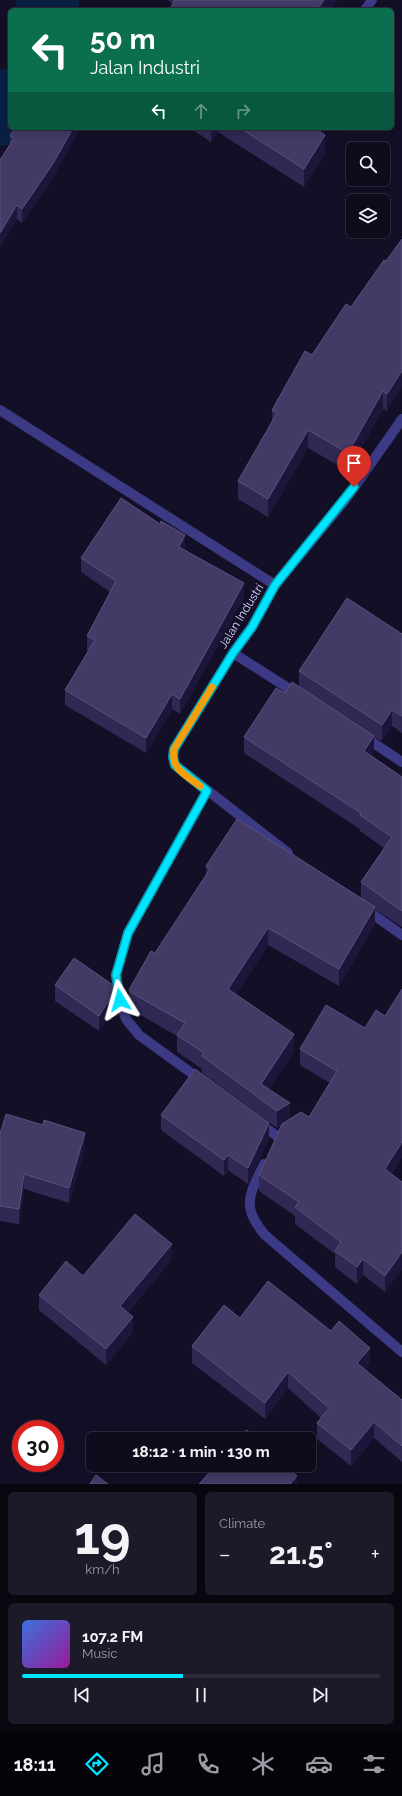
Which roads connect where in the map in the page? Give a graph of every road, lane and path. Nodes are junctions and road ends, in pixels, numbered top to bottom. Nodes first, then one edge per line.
1 (0, 410) edge
2 (402, 419) edge
3 (275, 585) junction
4 (233, 653) junction
5 (305, 699) edge
6 (356, 732) edge
7 (402, 762) edge
8 (207, 791) junction
9 (296, 858) edge
10 (353, 901) edge
11 (402, 935) edge
12 (208, 1085) edge
13 (252, 1118) edge
14 (289, 1129) edge
15 (267, 1158) edge
16 (402, 1352) edge

1 - 3 street
2 - 3 street, Jalan Industri
3 - 4 street, Jalan Industri
4 - 5 street
4 - 8 street, Jalan Industri
6 - 7 street
8 - 9 street, Jalan Industri
8 - 12 street
10 - 11 street
13 - 14 street
15 - 16 street

